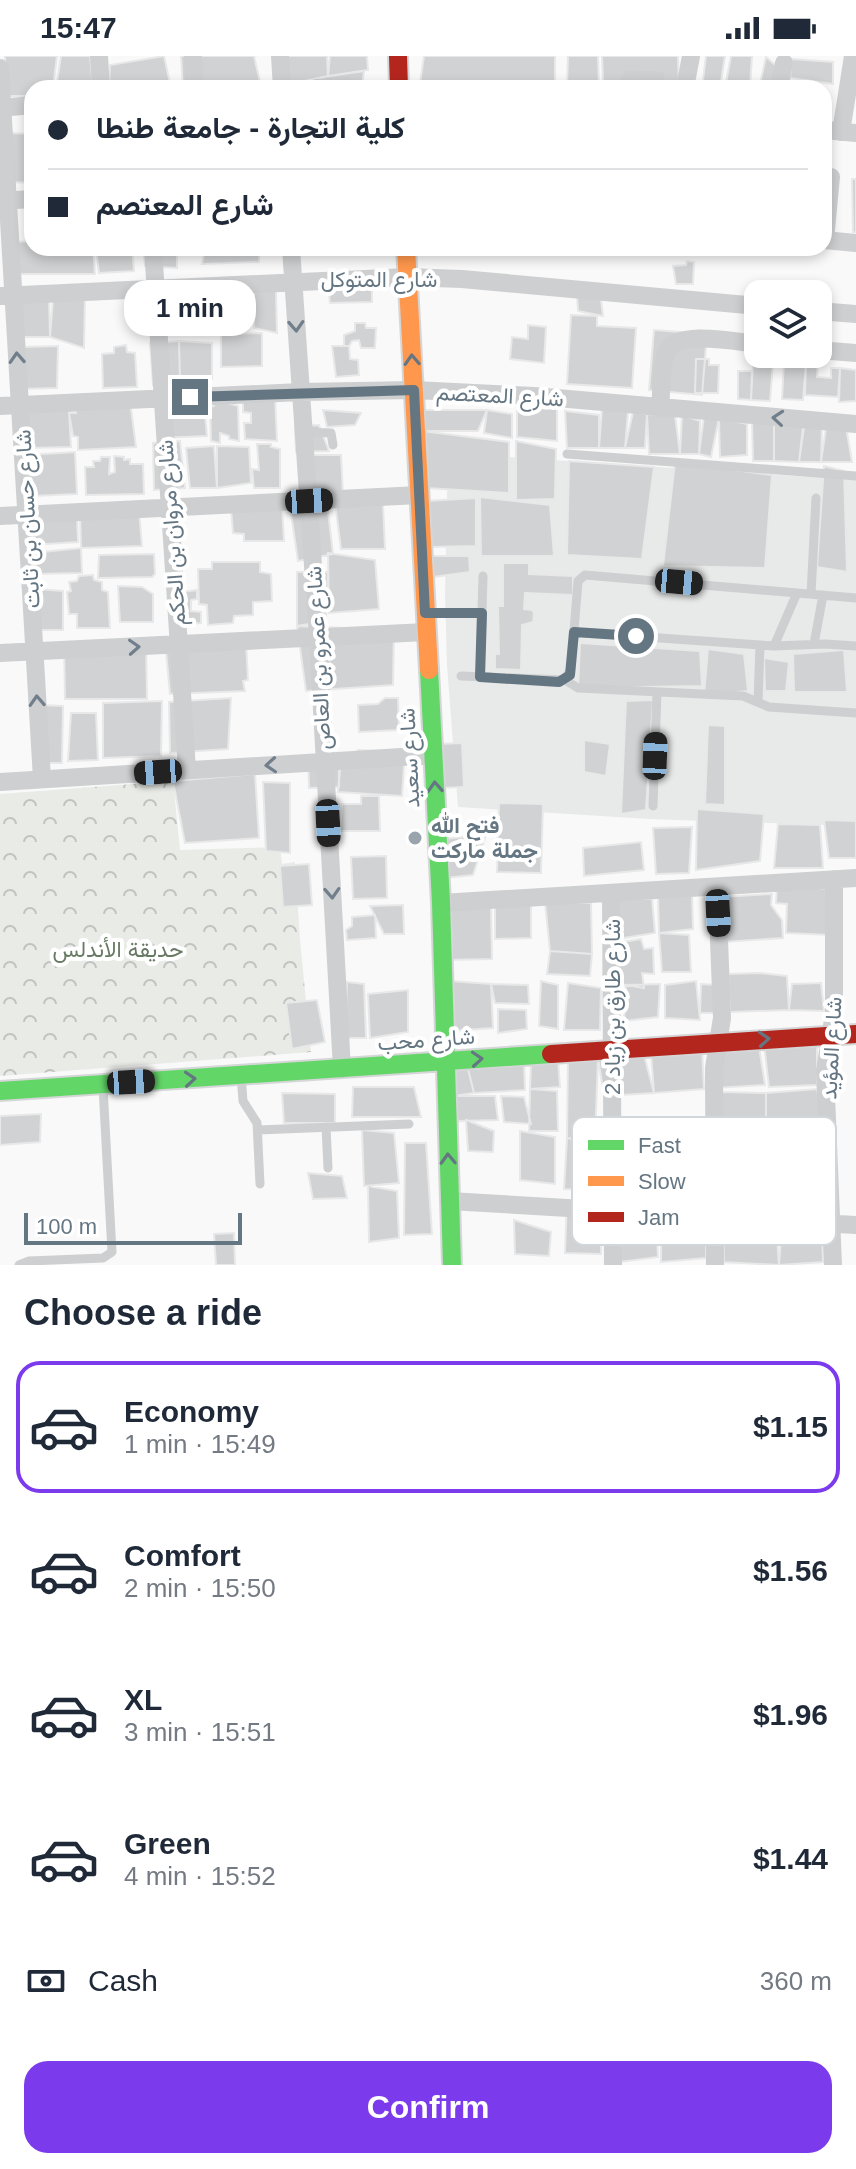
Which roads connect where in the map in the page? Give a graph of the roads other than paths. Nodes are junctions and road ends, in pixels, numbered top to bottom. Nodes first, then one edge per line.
1 (99, 56) edge
2 (193, 56) edge
3 (280, 56) edge
4 (398, 56) edge
5 (691, 56) edge
6 (853, 56) edge
7 (784, 63) dead end
8 (0, 68) edge
9 (660, 76) dead end
10 (100, 80) edge
11 (194, 80) edge
12 (282, 80) edge
13 (399, 80) edge
14 (624, 80) edge
15 (686, 80) edge
16 (781, 80) edge
17 (24, 106) edge
18 (1, 108) edge
19 (840, 132) edge
20 (24, 200) edge
21 (4, 201) edge
22 (832, 241) edge
23 (856, 243) edge
24 (153, 256) edge
25 (292, 256) edge
26 (406, 256) edge
27 (407, 277) junction
28 (293, 280) junction
29 (155, 288) junction
30 (7, 295) edge
31 (744, 305) edge
32 (832, 312) edge
33 (856, 314) edge
34 (744, 343) edge
35 (832, 351) edge
36 (856, 353) edge
37 (414, 390) junction
38 (300, 392) junction
39 (162, 398) junction
40 (20, 405) junction
41 (0, 406) edge
42 (660, 408) junction
43 (856, 424) edge
44 (303, 432) junction
45 (333, 445) dead end
46 (567, 454) dead end
47 (856, 476) edge
48 (419, 495) junction
49 (816, 498) dead end
50 (309, 501) junction
51 (170, 508) junction
52 (26, 515) junction
53 (0, 516) edge
54 (483, 576) dead end
55 (797, 593) junction
56 (811, 594) junction
57 (823, 595) junction
58 (856, 598) edge
59 (425, 613) junction
60 (482, 613) junction
61 (426, 632) junction
62 (574, 632) junction
63 (318, 638) junction
64 (178, 644) junction
65 (814, 644) junction
66 (760, 645) junction
67 (774, 646) junction
68 (856, 646) edge
69 (35, 652) junction
70 (0, 653) edge
71 (461, 676) dead end
72 (480, 677) junction
73 (565, 680) junction
74 (657, 692) junction
75 (758, 702) junction
76 (856, 713) edge
77 (433, 755) junction
78 (324, 762) junction
79 (187, 770) junction
80 (42, 779) junction
81 (0, 782) edge
82 (653, 806) dead end
83 (856, 878) edge
84 (834, 879) junction
85 (717, 887) junction
86 (611, 893) junction
87 (441, 903) junction
88 (856, 1034) edge
89 (830, 1035) junction
90 (718, 1042) junction
91 (612, 1050) junction
92 (445, 1061) junction
93 (342, 1069) junction
94 (241, 1075) junction
95 (103, 1084) junction
96 (0, 1091) edge
97 (612, 1117) edge
98 (714, 1117) edge
99 (827, 1117) edge
100 (409, 1124) dead end
101 (326, 1127) junction
102 (258, 1130) junction
103 (328, 1168) dead end
104 (260, 1184) dead end
105 (449, 1201) junction
106 (572, 1208) edge
107 (836, 1223) edge
108 (856, 1225) edge
109 (832, 1245) edge
110 (58, 1262) edge
111 (19, 1265) edge
112 (452, 1265) edge
113 (833, 1265) edge

1 - 10 street
2 - 11 street
3 - 12 street
4 - 13 street
5 - 15 street
6 - 19 street
7 - 16 street
8 - 18 street, شارع حسان بن ثابت
9 - 14 lane
17 - 18 street
18 - 21 street, شارع حسان بن ثابت
20 - 21 street
21 - 30 street, شارع حسان بن ثابت
22 - 23 street
24 - 29 street, شارع مروان بن الحكم
25 - 28 street, شارع عمرو بن العاص
26 - 27 street, شارع سعيد
27 - 28 street, شارع المتوكل
27 - 31 street, شارع المتوكل
37 -> 27 street, شارع سعيد
28 - 29 street, شارع المتوكل
28 -> 38 street, شارع عمرو بن العاص
29 - 30 street, شارع المتوكل
29 - 39 street, شارع مروان بن الحكم
40 -> 30 street, شارع حسان بن ثابت
32 - 33 street
34 - 42 street
35 - 36 street
37 - 38 street, شارع المعتصم
37 - 42 street, شارع المعتصم
37 - 48 street, شارع سعيد
38 - 39 street, شارع المعتصم
38 - 44 street, شارع عمرو بن العاص
39 - 40 street, شارع المعتصم
39 - 51 street, شارع مروان بن الحكم
40 - 41 street, شارع المعتصم
40 - 52 street, شارع حسان بن ثابت
43 -> 42 street, شارع المعتصم
44 - 45 lane
44 - 50 street, شارع عمرو بن العاص
46 - 47 lane
48 - 50 street
48 - 59 street, شارع سعيد
49 - 56 lane
50 - 51 street
50 - 63 street, شارع عمرو بن العاص
51 - 52 street
51 - 64 street, شارع مروان بن الحكم
52 - 53 street
52 - 69 street, شارع حسان بن ثابت
54 - 60 lane
55 - 56 lane
55 - 62 lane
55 - 67 lane
56 - 57 lane
57 - 58 lane
57 - 65 lane
59 - 60 lane
59 - 61 street, شارع سعيد
60 - 72 lane
61 - 63 street
61 - 77 street, شارع سعيد
62 - 66 lane
62 - 73 lane
63 - 64 street
63 - 78 street, شارع عمرو بن العاص
69 -> 64 street
64 - 79 street, شارع مروان بن الحكم
65 - 67 lane
65 - 68 lane
66 - 67 lane
66 - 75 lane
69 - 70 street
80 -> 69 street, شارع حسان بن ثابت
71 - 72 lane
72 - 73 lane
73 - 74 lane
74 - 75 lane
74 - 82 lane
75 - 76 lane
77 - 78 street
87 -> 77 street, شارع سعيد
78 -> 79 street
78 -> 93 street, شارع عمرو بن العاص
79 - 80 street
80 - 81 street
83 - 84 street
84 - 85 street
84 - 89 street, شارع المؤيد
85 - 86 street
85 - 90 street
86 - 87 street
86 - 91 street, شارع طارق بن زياد 2
87 - 92 street, شارع سعيد
88 - 89 street, شارع محب
90 -> 89 street, شارع محب
89 - 99 street, شارع المؤيد
90 - 91 street, شارع محب
90 - 98 street
92 -> 91 street, شارع محب
91 - 97 street, شارع طارق بن زياد 2
92 - 93 street, شارع محب
105 -> 92 street, شارع سعيد
93 - 94 street, شارع محب
95 -> 94 street, شارع محب
94 - 102 lane
95 - 96 street, شارع محب
95 - 110 lane
100 - 101 lane
101 - 102 lane
101 - 103 lane
102 - 104 lane
105 - 106 street
105 - 112 street, شارع سعيد
107 - 108 street
109 - 113 street, شارع المؤيد
110 - 111 lane

